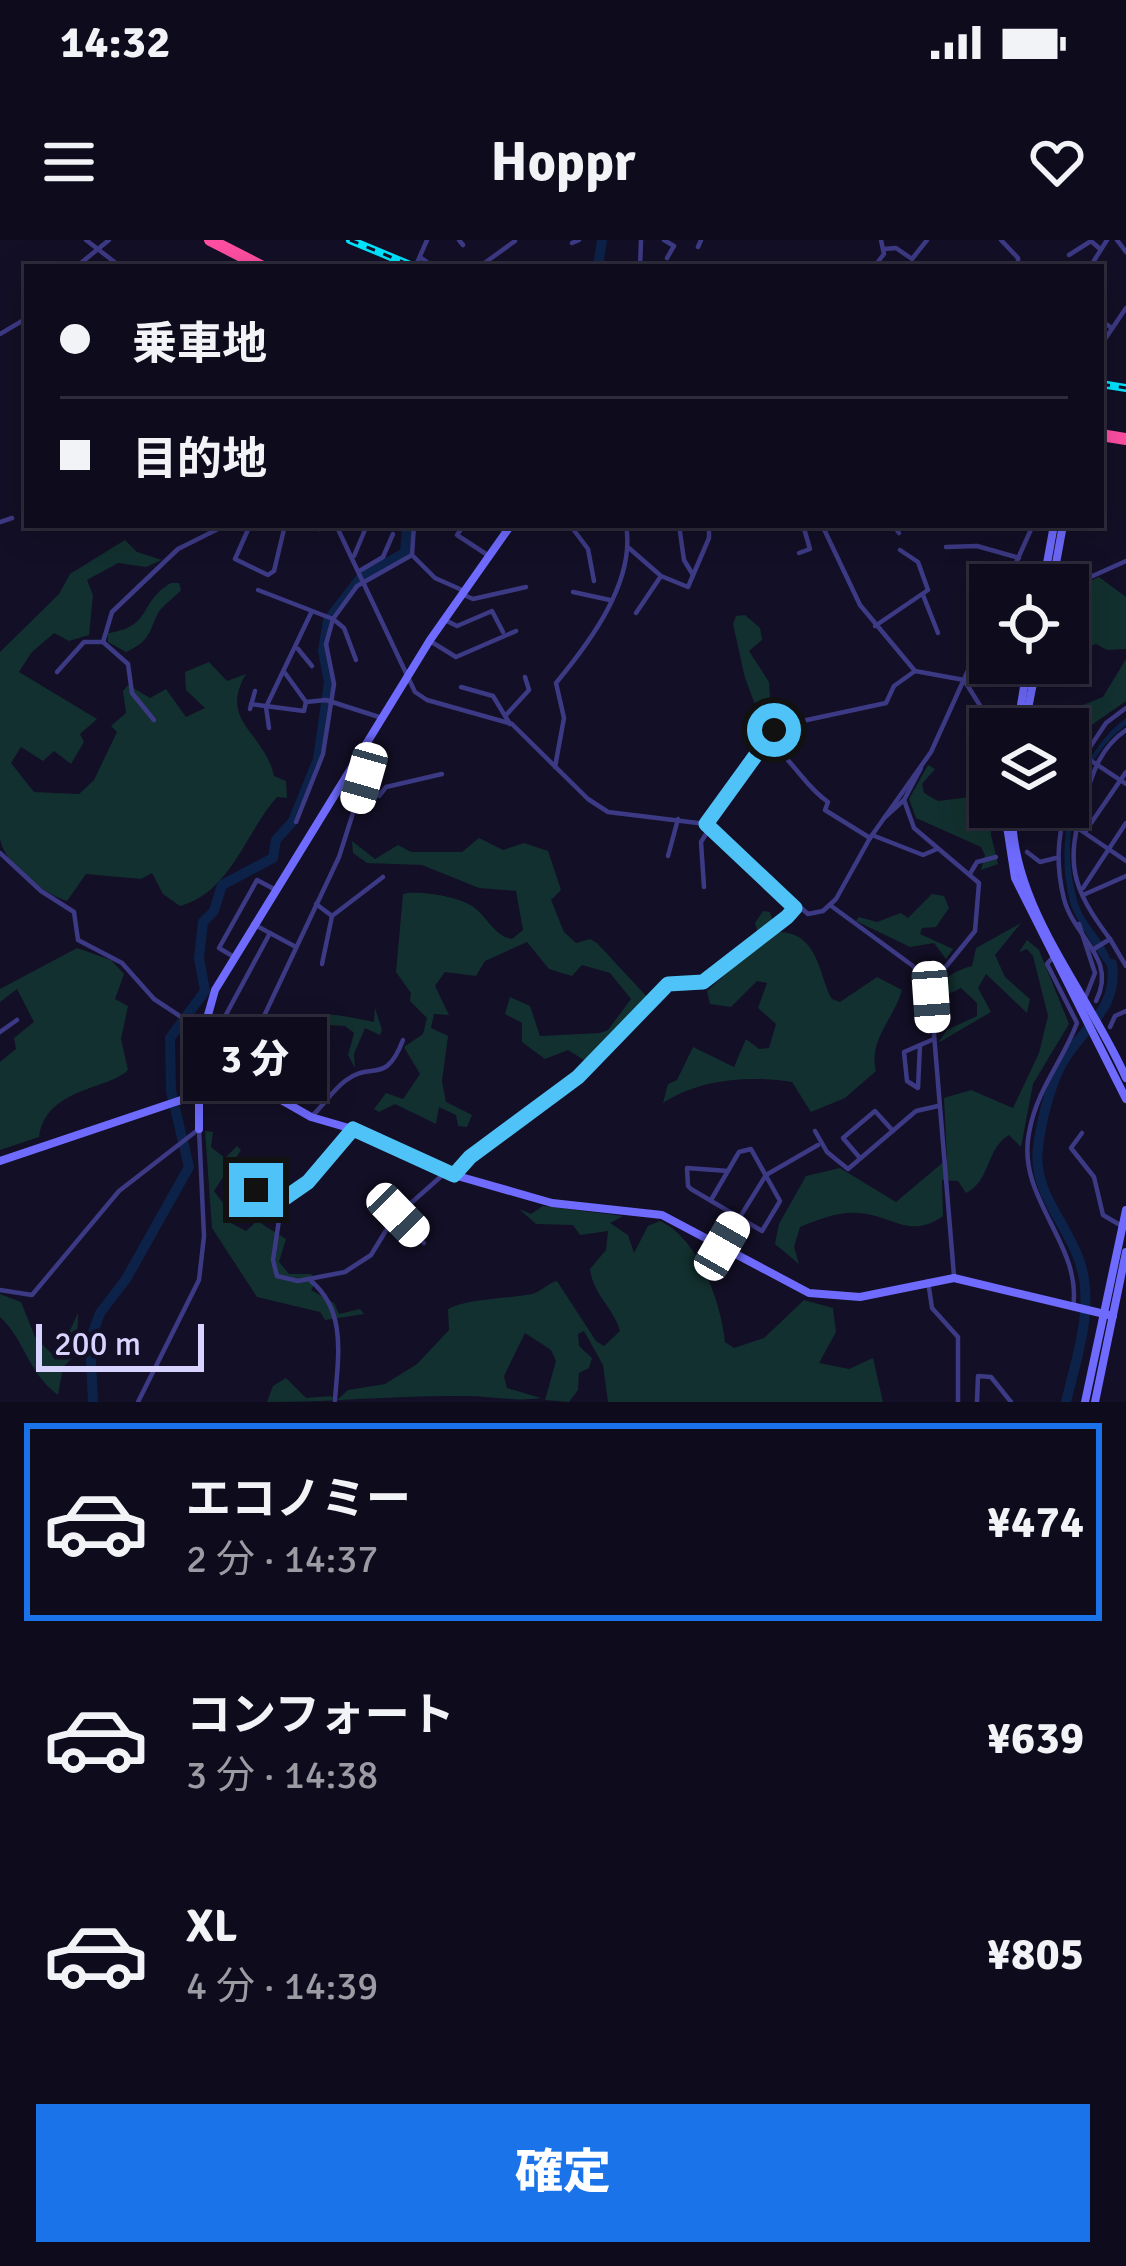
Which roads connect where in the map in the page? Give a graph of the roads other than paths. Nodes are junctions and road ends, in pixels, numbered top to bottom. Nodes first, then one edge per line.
1 (86, 240) edge
2 (109, 240) edge
3 (210, 240) edge
4 (664, 240) edge
5 (881, 240) edge
6 (927, 240) edge
7 (1107, 240) edge
8 (1117, 240) edge
9 (515, 241) edge
10 (97, 248) junction
11 (1100, 248) junction
12 (884, 249) junction
13 (1126, 252) edge
14 (1069, 255) dead end
15 (667, 258) dead end
16 (79, 264) edge
17 (117, 264) edge
18 (257, 264) edge
19 (483, 264) edge
20 (876, 264) edge
21 (1092, 264) edge
22 (1126, 308) edge
23 (1104, 323) edge
24 (1112, 328) junction
25 (1104, 340) edge
26 (12, 518) dead end
27 (0, 522) edge
28 (220, 528) edge
29 (249, 528) edge
30 (284, 528) edge
31 (338, 528) edge
32 (366, 528) edge
33 (414, 528) edge
34 (462, 528) edge
35 (508, 528) edge
36 (572, 528) edge
37 (626, 528) edge
38 (679, 528) edge
39 (708, 528) edge
40 (804, 528) edge
41 (823, 528) edge
42 (895, 528) edge
43 (1032, 528) edge
44 (1054, 528) edge
45 (1062, 528) edge
46 (393, 533) dead end
47 (899, 533) dead end
48 (808, 540) junction
49 (946, 547) dead end
50 (629, 548) junction
51 (900, 550) dead end
52 (799, 553) dead end
53 (486, 554) junction
54 (412, 555) junction
55 (354, 556) junction
56 (1018, 557) junction
57 (1126, 562) edge
58 (1015, 564) edge
59 (1049, 564) edge
60 (1053, 564) edge
61 (363, 575) junction
62 (661, 576) junction
63 (695, 576) junction
64 (1089, 578) edge
65 (594, 581) dead end
66 (526, 587) dead end
67 (259, 590) dead end
68 (461, 591) junction
69 (573, 592) dead end
70 (923, 595) junction
71 (610, 600) junction
72 (311, 613) junction
73 (636, 613) dead end
74 (330, 618) junction
75 (443, 619) junction
76 (875, 626) junction
77 (516, 631) dead end
78 (504, 633) junction
79 (938, 633) dead end
80 (430, 640) junction
81 (103, 642) junction
82 (298, 649) junction
83 (356, 660) dead end
84 (312, 666) dead end
85 (969, 670) edge
86 (283, 671) junction
87 (915, 671) junction
88 (57, 672) dead end
89 (406, 677) junction
90 (525, 677) dead end
91 (964, 680) junction
92 (460, 687) dead end
93 (255, 691) dead end
94 (325, 700) junction
95 (306, 702) junction
96 (266, 707) junction
97 (982, 708) edge
98 (1126, 708) edge
99 (506, 715) junction
100 (381, 718) junction
101 (154, 720) dead end
102 (510, 724) junction
103 (269, 728) dead end
104 (1126, 730) edge
105 (767, 743) junction
106 (1089, 751) edge
107 (354, 759) junction
108 (1089, 759) edge
109 (1095, 762) junction
110 (366, 765) junction
111 (555, 767) junction
112 (921, 767) junction
113 (1126, 772) edge
114 (442, 774) dead end
115 (1089, 781) edge
116 (1123, 782) edge
117 (904, 800) junction
118 (884, 818) junction
119 (678, 819) junction
120 (296, 822) dead end
121 (1126, 823) edge
122 (709, 825) junction
123 (1010, 828) edge
124 (1011, 828) edge
125 (1062, 828) edge
126 (1075, 828) edge
127 (1078, 828) edge
128 (1085, 832) junction
129 (871, 837) junction
130 (939, 848) junction
131 (1108, 848) junction
132 (1027, 852) dead end
133 (0, 853) edge
134 (668, 856) dead end
135 (996, 857) dead end
136 (1056, 858) junction
137 (1126, 861) edge
138 (971, 872) junction
139 (1126, 876) edge
140 (382, 877) dead end
141 (704, 887) dead end
142 (274, 889) junction
143 (1082, 893) junction
144 (316, 904) junction
145 (830, 905) junction
146 (795, 908) junction
147 (332, 916) junction
148 (253, 924) junction
149 (1079, 924) junction
150 (270, 933) junction
151 (1109, 939) junction
152 (296, 947) junction
153 (1094, 949) junction
154 (1054, 956) junction
155 (234, 957) junction
156 (322, 964) dead end
157 (1126, 966) edge
158 (930, 986) junction
159 (1084, 997) junction
160 (1096, 1001) dead end
161 (1126, 1011) edge
162 (205, 1014) junction
163 (1090, 1016) junction
164 (16, 1020) dead end
165 (222, 1022) junction
166 (202, 1029) junction
167 (1102, 1031) junction
168 (0, 1032) edge
169 (252, 1036) junction
170 (934, 1039) junction
171 (403, 1040) dead end
172 (920, 1045) junction
173 (247, 1050) junction
174 (1126, 1078) edge
175 (231, 1086) junction
176 (199, 1094) junction
177 (1126, 1099) edge
178 (938, 1106) junction
179 (311, 1117) junction
180 (199, 1129) junction
181 (353, 1129) junction
182 (815, 1131) dead end
183 (893, 1131) junction
184 (1082, 1133) dead end
185 (820, 1143) junction
186 (860, 1159) junction
187 (0, 1161) edge
188 (728, 1171) junction
189 (232, 1173) dead end
190 (450, 1174) junction
191 (766, 1175) junction
192 (282, 1200) junction
193 (711, 1200) junction
194 (1126, 1210) edge
195 (398, 1215) junction
196 (739, 1217) junction
197 (1124, 1226) edge
198 (424, 1243) dead end
199 (722, 1246) junction
200 (1126, 1252) edge
201 (954, 1278) junction
202 (310, 1281) junction
203 (928, 1281) junction
204 (0, 1290) edge
205 (1076, 1309) junction
206 (1108, 1316) junction
207 (335, 1400) edge
208 (138, 1402) edge
209 (958, 1402) edge
210 (977, 1402) edge
211 (1011, 1402) edge
212 (1085, 1402) edge
213 (1095, 1402) edge

1 - 10 street
2 - 10 street
3 - 18 highway
4 - 15 street
5 - 12 street
6 - 12 street
7 - 11 street
8 - 13 street
9 - 19 street
10 - 16 street
10 - 17 street
11 - 14 street
11 - 21 street
12 - 20 street
22 - 24 street
23 - 24 street
24 - 25 street
26 - 27 street
28 - 81 street
29 - 30 street
31 - 55 street
32 - 55 street
33 - 54 street
34 - 53 street
35 - 53 street
36 - 65 street
37 - 50 street
38 - 63 street
39 - 63 street
40 - 48 street
41 - 48 street
41 - 76 street
42 - 47 street
43 - 56 street
44 - 59 street
45 - 60 street
46 - 61 street
48 - 52 street
49 - 56 street
50 - 62 street
50 - 71 street
51 - 70 street
53 - 68 street
54 - 61 street
54 - 68 street
55 - 61 street
56 - 58 street
57 - 64 street
61 - 74 street
61 - 89 street
62 - 63 street
62 - 73 street
66 - 68 street
67 - 72 street
68 - 75 street
69 - 71 street
70 - 76 street
70 - 79 street
71 - 111 street
72 - 74 street
72 - 82 street
74 - 83 street
74 - 94 street
75 - 78 street
75 - 80 street
76 - 87 street
77 - 78 street
78 - 80 street
80 - 89 street
81 - 88 street
81 - 101 street
82 - 84 street
82 - 86 street
85 - 91 street
86 - 95 street
86 - 96 street
87 - 91 street
87 - 105 street
89 - 100 street
89 - 102 street
90 - 99 street
91 - 97 street
91 - 112 street
92 - 99 street
93 - 96 street
94 - 95 street
94 - 100 street
94 - 120 street
95 - 96 street
96 - 103 street
98 - 106 street
99 - 102 street
100 - 107 street
102 - 111 street
104 - 109 street
105 - 122 street
105 - 129 street
107 - 110 street
107 - 142 street
108 - 109 street
109 - 115 street
109 - 116 street
110 - 114 street
110 - 144 street
111 - 119 street
112 - 117 street
112 - 118 street
113 - 116 street
116 - 128 street
117 - 118 street
117 - 130 street
118 - 129 street
119 - 122 street
119 - 134 street
121 - 131 street
122 - 141 street
122 - 146 street
123 - 154 street
124 - 159 street
125 - 136 street
126 - 143 street
127 - 128 street
128 - 131 street
129 - 130 street
129 - 145 street
130 - 138 street
131 - 137 street
131 - 143 street
132 - 136 street
133 - 166 street
135 - 138 street
136 - 149 street
138 - 158 street
139 - 143 street
140 - 147 street
142 - 148 street
142 - 155 street
143 - 151 street
144 - 147 street
144 - 152 street
145 - 146 street
145 - 158 street
146 - 190 street
147 - 156 street
148 - 150 street
148 - 155 street
149 - 153 street
149 - 159 street
150 - 152 street
150 - 165 street
151 - 153 street
151 - 157 street
152 - 169 street
153 - 160 street
154 - 163 street
154 - 205 street
155 - 162 street
158 - 170 street
159 - 163 street
161 - 167 street
162 - 165 street
162 - 166 street
163 - 167 street
164 - 168 street
165 - 169 street
166 - 173 street
166 - 176 street
167 - 174 street
167 - 177 street
169 - 173 street
170 - 172 street
170 - 178 street
171 - 179 street
172 - 172 street
173 - 175 street
175 - 176 street
175 - 179 street
176 - 180 street
176 - 187 street
178 - 183 street
178 - 201 street
179 - 181 street
180 - 204 street
180 - 208 street
181 - 190 street
181 - 192 street
182 - 185 street
183 - 186 street
183 - 186 street
184 - 197 street
185 - 186 street
185 - 191 street
188 - 191 street
188 - 193 street
188 - 193 street
189 - 192 street
190 - 195 street
190 - 199 street
191 - 196 street
191 - 196 street
192 - 202 street
193 - 196 street
194 - 197 street
195 - 198 street
195 - 202 street
196 - 199 street
197 - 206 street
199 - 203 street
200 - 206 street
201 - 203 street
201 - 205 street
202 - 207 street
203 - 209 street
205 - 206 street
206 - 212 street
206 - 213 street
210 - 211 street

